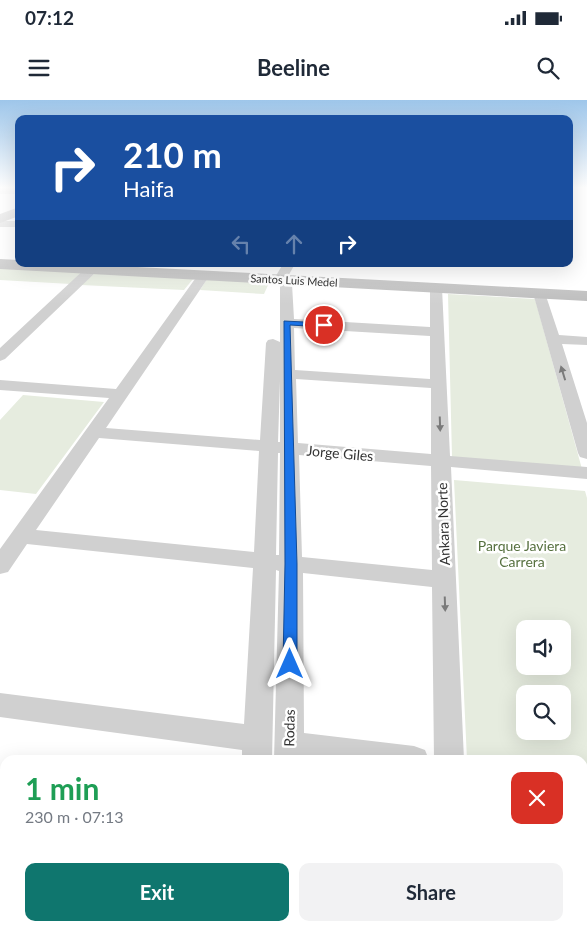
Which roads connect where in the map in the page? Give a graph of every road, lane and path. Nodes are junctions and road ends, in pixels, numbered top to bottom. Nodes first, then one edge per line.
1 (0, 264) edge
2 (15, 265) edge
3 (55, 267) edge
4 (92, 269) junction
5 (282, 274) edge
6 (204, 275) junction
7 (436, 288) junction
8 (540, 294) junction
9 (587, 296) edge
10 (287, 323) junction
11 (437, 332) junction
12 (553, 339) junction
13 (587, 341) edge
14 (0, 356) edge
15 (287, 374) junction
16 (439, 384) junction
17 (0, 385) edge
18 (120, 394) junction
19 (570, 395) junction
20 (587, 396) edge
21 (93, 432) junction
22 (279, 448) junction
23 (587, 453) edge
24 (441, 461) junction
25 (587, 473) edge
26 (21, 536) junction
27 (266, 561) junction
28 (291, 564) junction
29 (0, 566) edge
30 (444, 580) junction
31 (0, 705) edge
32 (258, 750) edge
33 (289, 752) edge
34 (336, 755) edge
35 (449, 755) edge

1 - 2 street, Santos Luis Medel
3 - 4 street, Santos Luis Medel
4 - 6 street, Santos Luis Medel
4 - 14 street
5 - 6 street, Santos Luis Medel
5 - 7 street, Santos Luis Medel
5 - 10 street, Rodas
5 - 22 street, Rodas
6 - 18 street
7 - 8 street, Santos Luis Medel
7 - 11 street, Ankara Norte
8 - 9 street, Santos Luis Medel
8 - 12 street
10 - 11 street
10 - 15 street, Rodas
11 - 16 street, Ankara Norte
12 - 13 street
19 -> 12 street
15 - 16 street
15 - 22 street, Rodas
16 -> 24 street, Ankara Norte
17 - 18 street
18 - 21 street
19 - 20 street
19 - 23 street
21 - 22 street, Jorge Giles
21 - 26 street
22 - 24 street, Jorge Giles
22 - 27 street, Rodas
22 - 28 street, Rodas
24 - 25 street, Jorge Giles
24 - 30 street, Ankara Norte
26 - 27 street
26 - 29 street
27 - 28 street
27 - 32 street, Rodas
28 - 30 street
28 - 33 street, Rodas
30 -> 35 street, Ankara Norte
31 - 32 street
33 - 34 street

